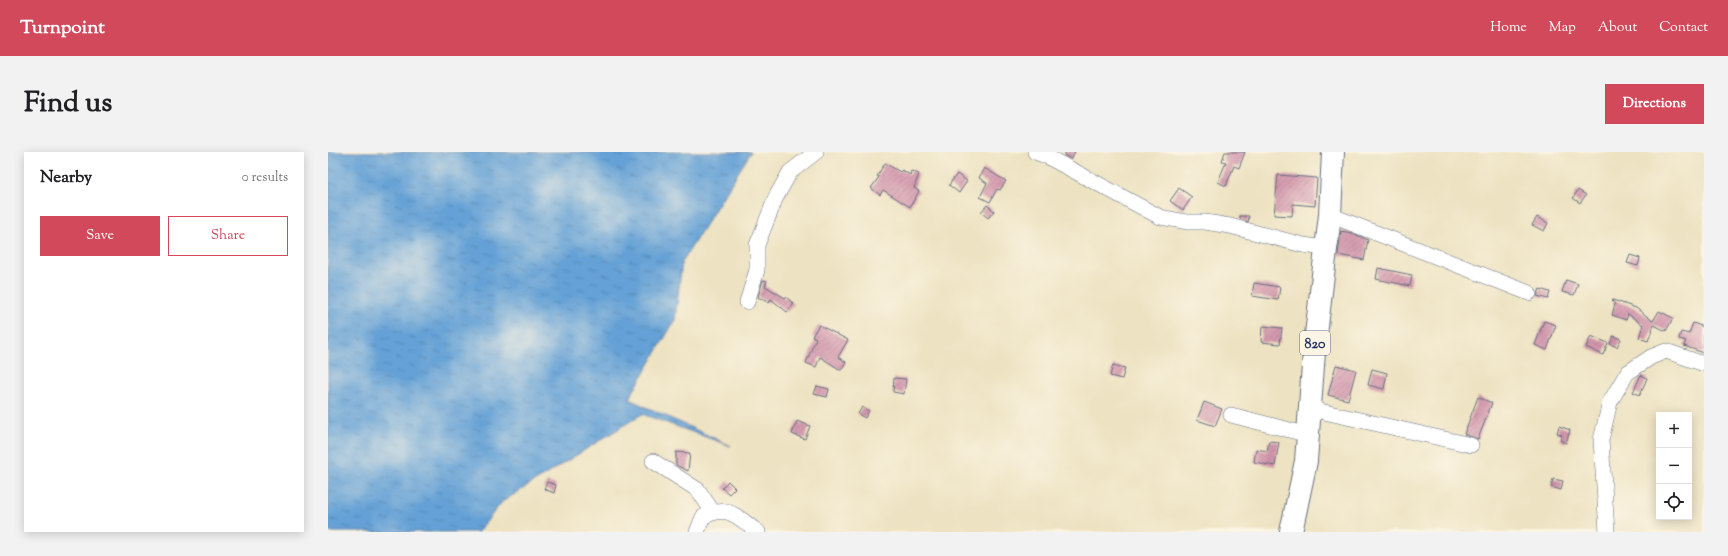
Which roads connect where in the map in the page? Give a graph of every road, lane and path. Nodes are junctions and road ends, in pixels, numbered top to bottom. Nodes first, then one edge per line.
1 (816, 152) edge
2 (1035, 152) edge
3 (1333, 152) edge
4 (1330, 216) junction
5 (1325, 248) junction
6 (1529, 293) dead end
7 (747, 302) dead end
8 (1704, 364) edge
9 (1311, 409) junction
10 (1230, 415) dead end
11 (1309, 435) junction
12 (1471, 445) dead end
13 (653, 461) dead end
14 (713, 512) junction
15 (697, 532) edge
16 (758, 532) edge
17 (1291, 532) edge
18 (1607, 532) edge

1 - 7 street
2 - 5 street
3 - 4 highway, 820
4 - 5 highway, 820
4 - 6 street
5 - 9 highway, 820
8 - 18 street
9 - 11 highway, 820
9 - 12 street
10 - 11 street
11 - 17 highway, 820
13 - 14 street
14 - 15 street
14 - 16 street

